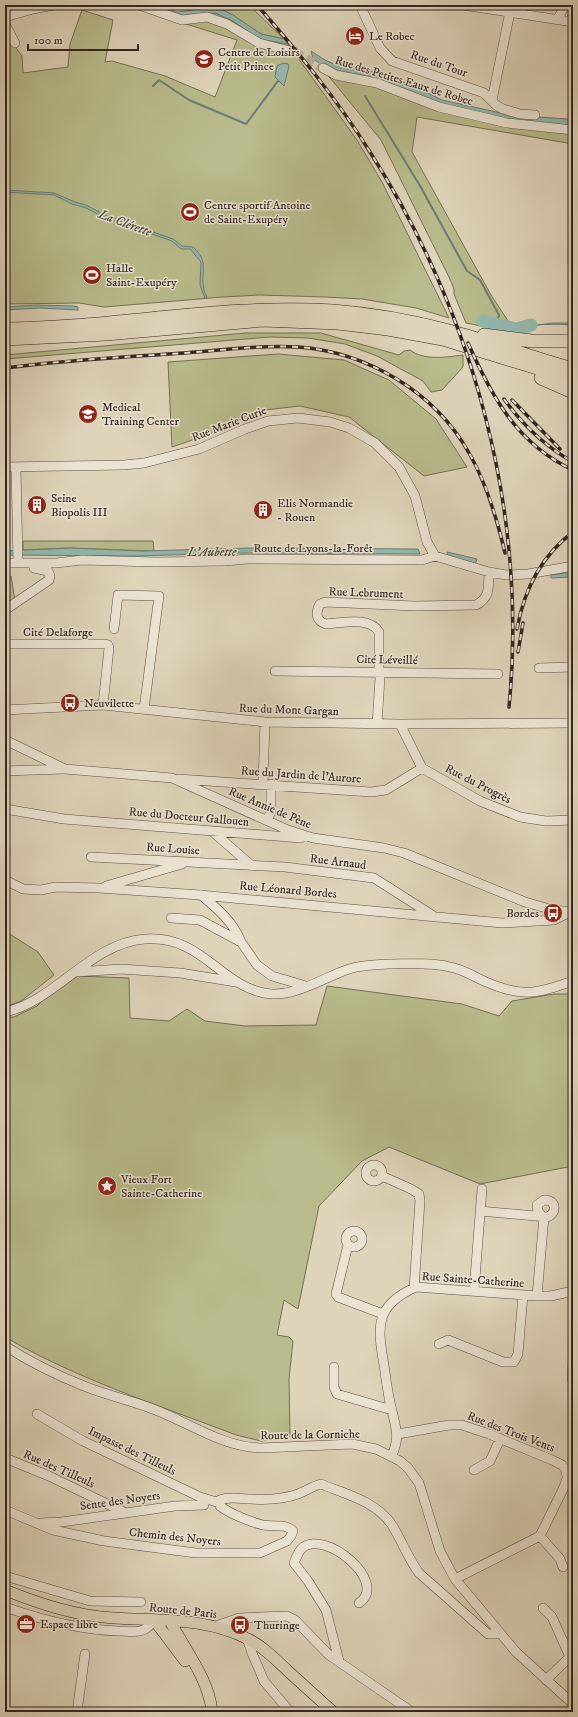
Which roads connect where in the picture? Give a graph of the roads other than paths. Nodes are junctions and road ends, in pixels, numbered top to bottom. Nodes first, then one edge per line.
1 (54, 5) edge
2 (139, 5) edge
3 (360, 5) edge
4 (463, 5) edge
5 (565, 5) edge
6 (510, 12) junction
7 (5, 17) edge
8 (558, 19) junction
9 (573, 22) edge
10 (5, 24) edge
11 (15, 43) dead end
12 (294, 52) tunnel mouth
13 (323, 68) tunnel mouth
14 (492, 100) junction
15 (535, 115) dead end
16 (573, 130) edge
17 (5, 329) edge
18 (106, 334) junction
19 (446, 335) junction
20 (5, 339) edge
21 (573, 341) edge
22 (5, 349) edge
23 (573, 369) edge
24 (573, 379) edge
25 (573, 392) edge
26 (5, 467) edge
27 (16, 467) junction
28 (435, 556) junction
29 (20, 558) junction
30 (5, 563) edge
31 (573, 566) edge
32 (489, 572) junction
33 (5, 610) edge
34 (114, 629) dead end
35 (5, 644) edge
36 (573, 667) edge
37 (539, 668) dead end
38 (275, 671) dead end
39 (379, 672) junction
40 (498, 674) dead end
41 (103, 705) junction
42 (144, 709) junction
43 (5, 710) edge
44 (265, 722) junction
45 (573, 723) edge
46 (377, 724) junction
47 (400, 724) junction
48 (5, 740) edge
49 (422, 768) junction
50 (65, 769) junction
51 (5, 771) edge
52 (172, 778) junction
53 (267, 784) junction
54 (5, 808) edge
55 (267, 820) junction
56 (573, 820) edge
57 (212, 832) junction
58 (313, 838) junction
59 (92, 857) dead end
60 (185, 863) junction
61 (252, 866) junction
62 (5, 880) edge
63 (99, 888) junction
64 (200, 895) junction
65 (571, 912) edge
66 (434, 916) junction
67 (171, 918) dead end
68 (241, 942) junction
69 (74, 972) junction
70 (573, 981) edge
71 (239, 983) junction
72 (306, 986) junction
73 (5, 1012) edge
74 (382, 1176) dead end
75 (482, 1189) dead end
76 (480, 1211) junction
77 (348, 1245) dead end
78 (414, 1288) junction
79 (474, 1291) junction
80 (573, 1291) edge
81 (524, 1295) junction
82 (537, 1296) junction
83 (383, 1314) junction
84 (439, 1344) dead end
85 (5, 1346) edge
86 (573, 1361) edge
87 (334, 1367) dead end
88 (573, 1383) edge
89 (392, 1410) junction
90 (37, 1414) dead end
91 (398, 1434) junction
92 (500, 1439) junction
93 (5, 1453) edge
94 (392, 1456) junction
95 (5, 1458) edge
96 (474, 1470) dead end
97 (564, 1487) junction
98 (573, 1491) edge
99 (220, 1504) junction
100 (5, 1510) edge
101 (124, 1512) junction
102 (39, 1523) junction
103 (540, 1536) junction
104 (563, 1567) dead end
105 (5, 1576) edge
106 (455, 1579) junction
107 (5, 1590) edge
108 (140, 1602) dead end
109 (360, 1603) dead end
110 (5, 1607) edge
111 (543, 1608) dead end
112 (162, 1620) junction
113 (216, 1626) junction
114 (499, 1634) junction
115 (247, 1638) junction
116 (85, 1654) dead end
117 (571, 1655) edge
118 (339, 1661) junction
119 (546, 1680) junction
120 (203, 1683) junction
121 (573, 1704) edge
122 (77, 1712) edge
123 (212, 1712) edge
124 (290, 1712) edge
125 (333, 1712) edge
126 (412, 1712) edge

1 - 7 street
2 - 12 street
3 - 14 street, Rue du Tour
4 - 6 street
5 - 8 street
6 - 8 street
6 - 14 street
8 - 9 street
10 - 11 street
13 - 16 street, Rue des Petites Eaux de Robec
14 - 15 street, Rue du Tour
17 - 19 highway
18 - 19 highway
18 - 20 highway
18 - 22 highway
19 - 21 highway
19 - 23 highway
19 - 24 highway
19 - 25 highway
26 - 27 street, Rue Marie Curie
27 - 28 street, Rue Marie Curie
27 - 29 street
28 - 29 street, Route de Lyons-la-Forêt
28 - 32 street, Route de Lyons-la-Forêt
29 - 30 street, Route de Lyons-la-Forêt
29 - 33 street, Route de Lyons-la-Forêt
31 - 32 street, Route de Lyons-la-Forêt
32 - 39 street, Rue Lebrument
34 - 42 street
35 - 41 street, Cité Delaforge
36 - 37 street
38 - 39 street, Cité Léveillé
39 - 40 street, Cité Léveillé
39 - 46 street, Rue Lebrument
41 - 42 street, Rue du Mont Gargan
41 - 43 street, Rue du Mont Gargan
42 - 44 street, Rue du Mont Gargan
44 - 46 street, Rue du Mont Gargan
44 - 53 street
45 - 47 street, Rue du Mont Gargan
46 - 47 street, Rue du Mont Gargan
47 - 49 street
48 - 50 street, Rue Annie de Pène
49 - 53 street, Rue du Jardin de l'Aurore
49 - 56 street, Rue du Progrès
50 - 51 street
50 - 52 street, Rue Annie de Pène
52 - 53 street, Rue du Jardin de l'Aurore
52 - 55 street, Rue Annie de Pène
53 - 55 street
54 - 57 street, Rue du Docteur Gallouen
55 - 58 street, Rue Annie de Pène
57 - 58 street, Rue du Docteur Gallouen
57 - 61 street
58 - 65 street, Rue Annie de Pène
59 - 60 street, Rue Louise
60 - 61 street, Rue Louise
60 - 63 street
61 - 66 street, Rue Arnaud
62 - 63 street, Rue Léonard Bordes
63 - 64 street, Rue Léonard Bordes
64 - 66 street, Rue Léonard Bordes
64 - 68 street
65 - 66 street, Rue Léonard Bordes
67 - 68 street
68 - 72 street
69 - 71 street
69 - 71 street
69 - 73 street
70 - 72 street
71 - 72 street
74 - 78 street
75 - 76 street
76 - 79 street
76 - 82 street
77 - 83 street
78 - 79 street, Rue Sainte-Catherine
78 - 83 street, Rue Sainte-Catherine
79 - 81 street, Rue Sainte-Catherine
80 - 82 street, Rue Sainte-Catherine
81 - 82 street, Rue Sainte-Catherine
81 - 84 street
83 - 89 street, Rue Sainte-Catherine
85 - 94 street, Route de la Corniche
86 - 88 street
87 - 89 street
89 - 91 street, Rue Sainte-Catherine
90 - 99 street, Impasse des Tilleuls
91 - 92 street, Rue des Trois Vents
91 - 94 street, Rue Sainte-Catherine
92 - 96 street
92 - 97 street, Rue des Trois Vents
93 - 95 street
94 - 106 street, Route de la Corniche
95 - 101 street, Rue des Tilleuls
97 - 98 street
97 - 103 street, Rue des Trois Vents
99 - 101 street, Sente des Noyers
99 - 102 street, Chemin des Noyers
99 - 114 street
100 - 102 street, Chemin des Noyers
101 - 102 street, Sente des Noyers
103 - 104 street
103 - 106 street
105 - 108 street
106 - 114 street, Route de la Corniche
107 - 112 main road, Route de Paris
109 - 118 street
110 - 112 street
111 - 117 street
112 - 113 main road, Route de Paris
112 - 120 main road
112 - 120 main road
113 - 115 main road, Route de Paris
113 - 118 street
114 - 119 street, Route de la Corniche
115 - 124 street
115 - 125 main road, Route de Paris
116 - 122 street
117 - 119 street
118 - 126 street
119 - 121 street, Route de la Corniche
120 - 123 main road

